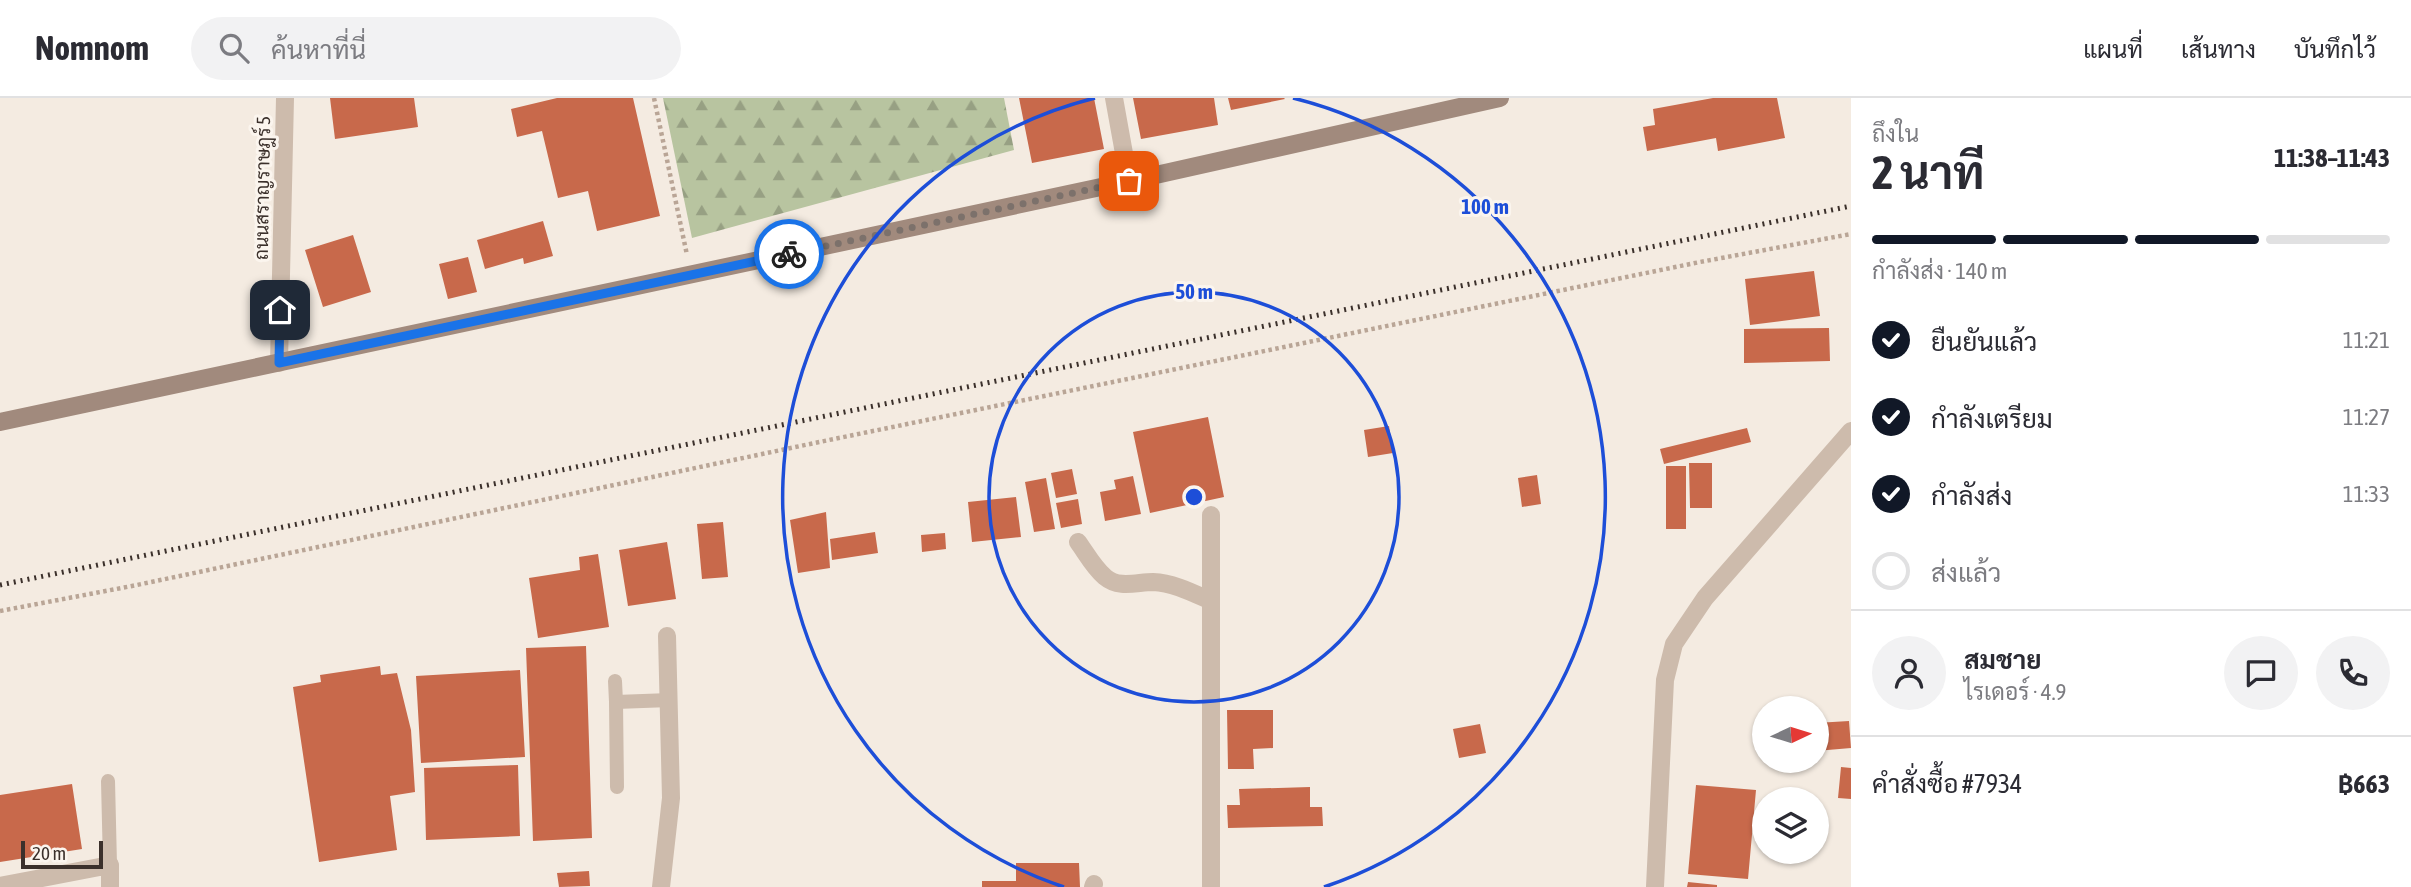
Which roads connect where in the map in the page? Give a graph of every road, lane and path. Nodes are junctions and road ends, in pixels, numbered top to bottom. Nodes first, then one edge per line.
1 (285, 98) edge
2 (654, 98) edge
3 (1114, 98) edge
4 (1500, 98) edge
5 (1436, 105) edge
6 (1129, 181) junction
7 (1851, 234) edge
8 (691, 275) junction
9 (279, 363) junction
10 (0, 422) edge
11 (1851, 431) edge
12 (1211, 515) dead end
13 (1078, 542) dead end
14 (1211, 600) junction
15 (0, 611) edge
16 (667, 636) dead end
17 (615, 681) dead end
18 (670, 700) junction
19 (616, 702) junction
20 (108, 781) dead end
21 (617, 787) dead end
22 (110, 865) junction
23 (0, 886) edge
24 (110, 887) edge
25 (661, 887) edge
26 (1211, 887) edge
27 (1655, 887) edge

1 - 9 street, ถนนสราญราษฎร์ 5
2 - 8 path
3 - 6 street
4 - 5 street
5 - 6 street
6 - 8 street
7 - 15 path
8 - 9 street
9 - 10 street
11 - 27 street
12 - 14 street
13 - 14 street
14 - 26 street
16 - 18 street
17 - 19 lane
18 - 19 lane
18 - 25 street
19 - 21 lane
20 - 22 lane
22 - 23 street
22 - 24 street

